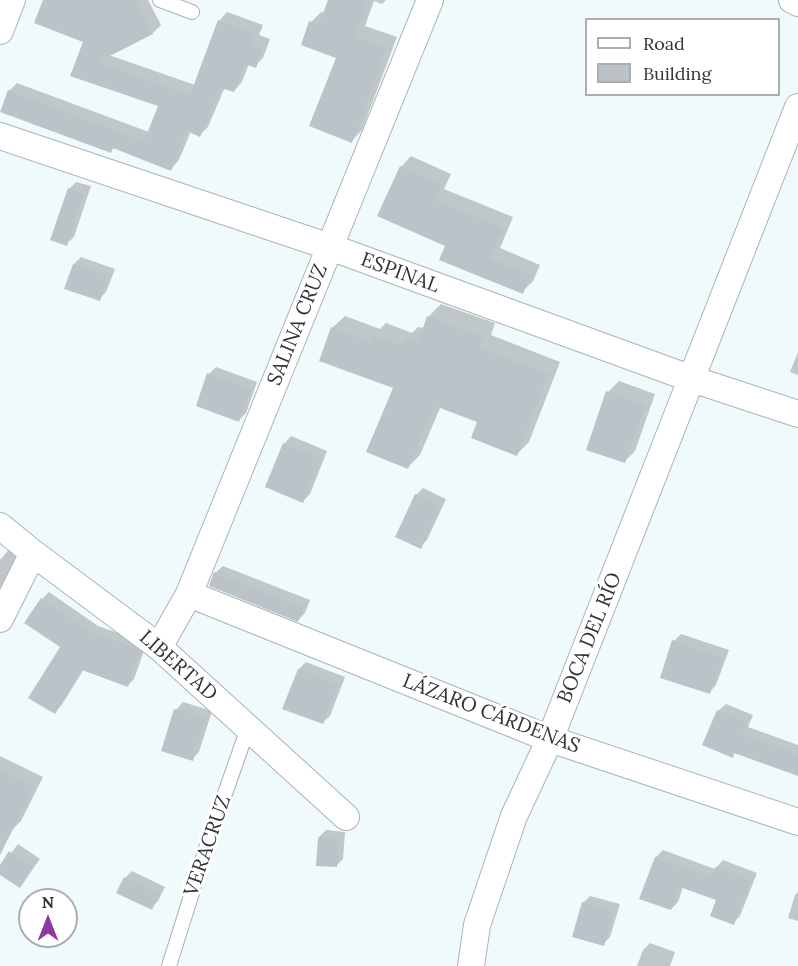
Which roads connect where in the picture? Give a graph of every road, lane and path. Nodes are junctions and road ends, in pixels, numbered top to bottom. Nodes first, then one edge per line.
1 (12, 0) edge
2 (160, 0) edge
3 (430, 0) edge
4 (792, 0) edge
5 (798, 3) edge
6 (192, 12) dead end
7 (0, 31) edge
8 (798, 107) edge
9 (0, 136) edge
10 (330, 247) junction
11 (692, 379) junction
12 (798, 414) edge
13 (0, 526) edge
14 (33, 553) junction
15 (189, 594) junction
16 (0, 619) edge
17 (159, 647) junction
18 (248, 728) junction
19 (550, 739) junction
20 (346, 818) dead end
21 (798, 822) edge
22 (170, 966) edge
23 (471, 966) edge

1 - 7 street
2 - 6 lane
3 - 10 street, SALINA CRUZ
4 - 5 street
8 - 11 street, BOCA DEL RÍO
9 - 10 street, ESPINAL
10 - 11 street, ESPINAL
10 - 15 street, SALINA CRUZ
11 - 12 street, ESPINAL
11 - 19 street, BOCA DEL RÍO
13 - 14 street, LIBERTAD
14 - 16 street
14 - 17 street, LIBERTAD
15 - 17 street, SALINA CRUZ
15 - 19 street, LÁZARO CÁRDENAS
17 - 18 street, LIBERTAD
18 - 20 street, LIBERTAD
18 - 22 lane, VERACRUZ
19 - 21 street, LÁZARO CÁRDENAS
19 - 23 street, BOCA DEL RÍO

